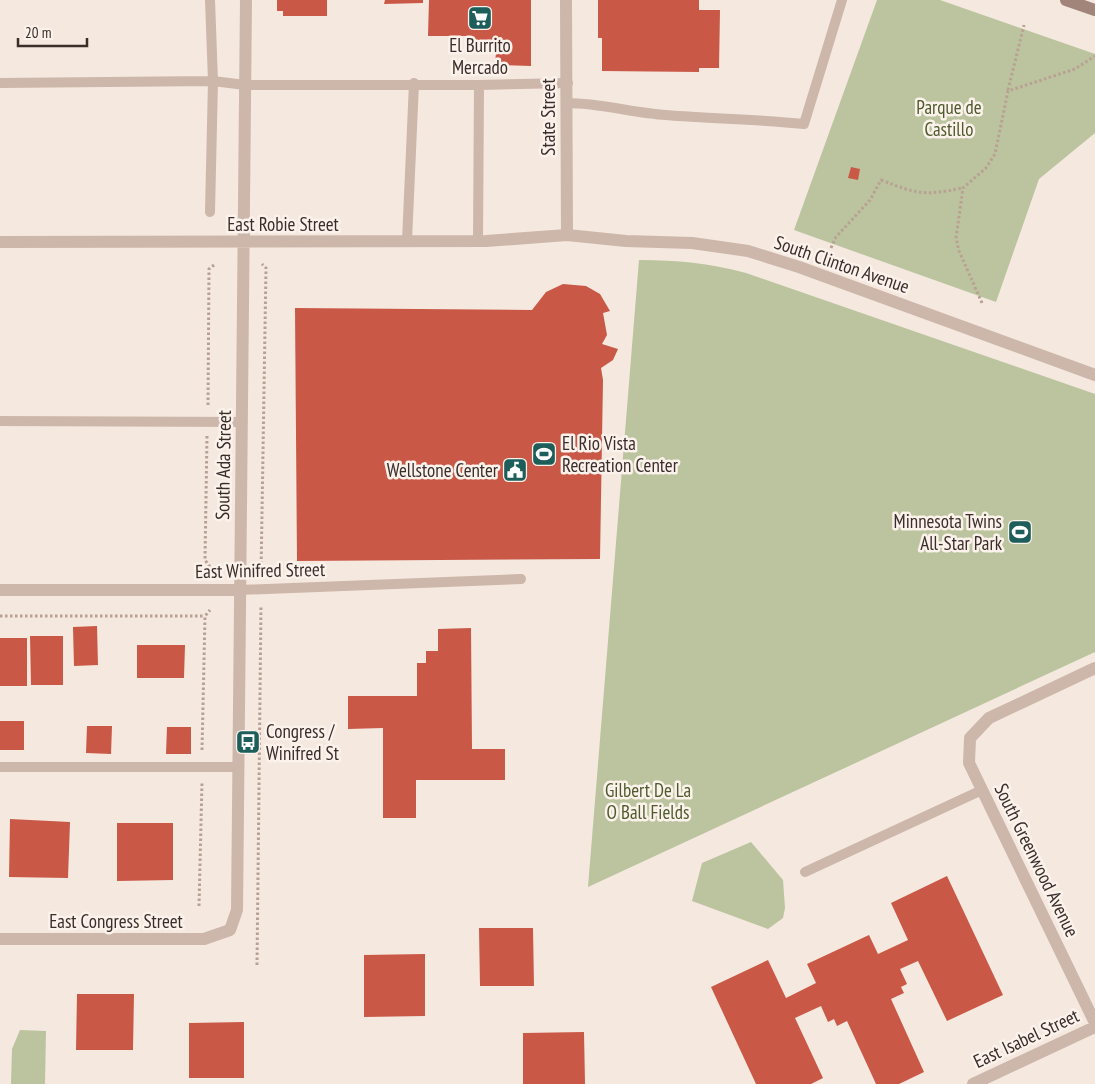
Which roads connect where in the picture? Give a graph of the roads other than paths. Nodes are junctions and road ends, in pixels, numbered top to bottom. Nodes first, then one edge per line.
1 (210, 0) edge
2 (246, 0) edge
3 (566, 0) edge
4 (842, 0) edge
5 (1066, 0) edge
6 (1095, 10) edge
7 (214, 81) junction
8 (0, 83) edge
9 (414, 83) junction
10 (568, 83) junction
11 (245, 85) junction
12 (479, 85) junction
13 (567, 103) junction
14 (210, 212) dead end
15 (567, 235) junction
16 (407, 241) junction
17 (478, 241) junction
18 (0, 242) edge
19 (245, 243) junction
20 (1095, 375) edge
21 (0, 421) edge
22 (242, 422) junction
23 (521, 579) dead end
24 (0, 590) edge
25 (239, 590) junction
26 (1095, 668) edge
27 (0, 767) edge
28 (239, 767) junction
29 (982, 790) junction
30 (805, 872) dead end
31 (230, 930) joint
32 (0, 939) edge
33 (1095, 1023) edge
34 (1095, 1027) edge
35 (973, 1084) edge

1 - 7 lane
2 - 11 street, South Ada Street
3 - 10 street, State Street
4 - 13 lane
5 - 6 main road
7 - 8 lane
7 - 11 lane
7 - 14 lane
9 - 11 lane
9 - 12 lane
9 - 16 lane
10 - 12 lane
10 - 13 street, State Street
11 - 19 street, South Ada Street
12 - 17 lane
13 - 15 street, State Street
15 - 17 street, East Robie Street
15 - 20 street, South Clinton Avenue
16 - 17 street, East Robie Street
16 - 19 street, East Robie Street
18 - 19 street, East Robie Street
19 - 22 street, South Ada Street
21 - 22 lane
22 - 25 street, South Ada Street
23 - 25 lane, East Winifred Street
24 - 25 street, East Winifred Street
25 - 28 street, South Ada Street
26 - 29 street, South Greenwood Avenue
27 - 28 lane
28 - 31 street, South Ada Street
29 - 30 lane
29 - 33 street, South Greenwood Avenue
31 - 32 street, East Congress Street
34 - 35 street, East Isabel Street

